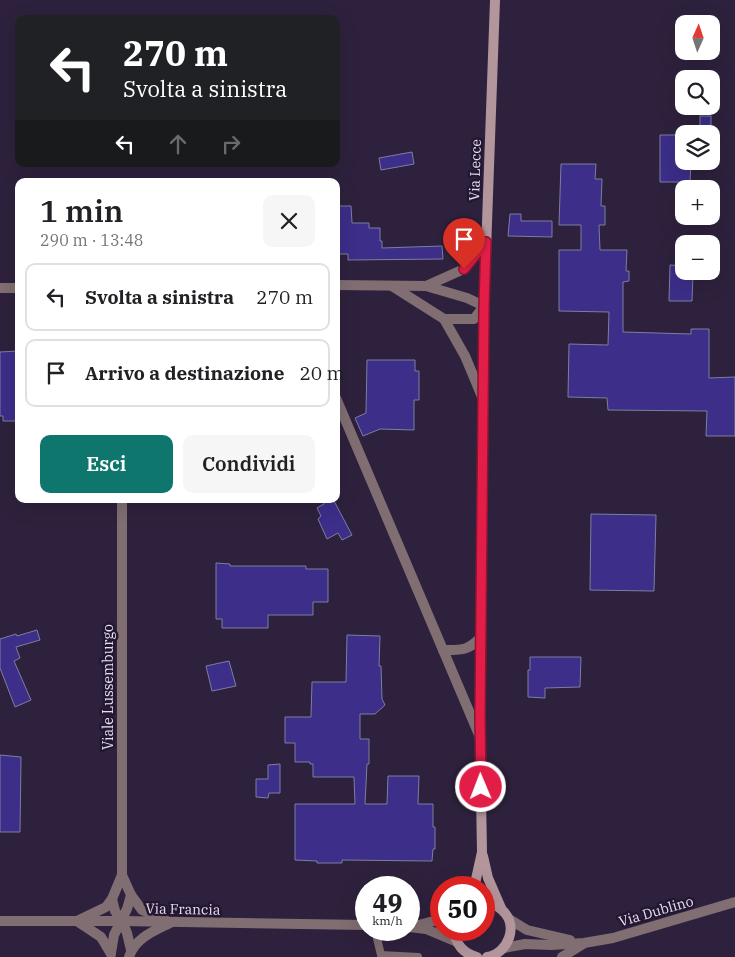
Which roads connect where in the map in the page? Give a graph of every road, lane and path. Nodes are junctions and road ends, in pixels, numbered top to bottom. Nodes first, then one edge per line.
1 (495, 0) edge
2 (486, 242) junction
3 (340, 285) edge
4 (392, 285) junction
5 (426, 286) junction
6 (0, 288) edge
7 (15, 288) edge
8 (484, 306) junction
9 (444, 320) junction
10 (483, 401) junction
11 (340, 408) edge
12 (122, 503) edge
13 (481, 637) junction
14 (444, 650) junction
15 (480, 737) junction
16 (482, 852) junction
17 (122, 874) junction
18 (477, 876) edge
19 (131, 896) junction
20 (112, 899) junction
21 (735, 902) edge
22 (495, 905) edge
23 (501, 909) junction
24 (508, 919) junction
25 (77, 921) junction
26 (122, 921) junction
27 (0, 922) edge
28 (170, 922) junction
29 (355, 925) edge
30 (420, 928) edge
31 (378, 941) edge
32 (457, 942) joint
33 (584, 943) junction
34 (500, 952) edge
35 (130, 953) edge
36 (465, 954) edge
37 (112, 955) edge
38 (419, 957) edge
39 (477, 957) edge
40 (487, 957) edge
41 (562, 957) edge

1 - 2 main road, Via Lecce
2 - 5 street
2 - 8 main road, Via Lecce
3 - 4 street
4 - 5 street
4 - 9 street
5 - 8 street
6 - 7 street
8 - 9 street
8 - 10 main road, Via Lecce
9 - 10 street
10 - 13 main road, Via Lecce
11 - 14 street
12 - 17 street, Viale Lussemburgo
13 - 14 street
13 - 15 main road, Via Lecce
14 - 15 street
15 - 16 main road, Via Lecce
16 - 18 main road, Via Lecce
16 - 23 main road, Via Lecce
17 - 19 street
17 - 20 street
19 - 26 street
19 - 28 street
20 - 25 street
20 - 26 street
21 - 33 street, Via Dublino
22 - 23 main road
23 - 24 main road, Via Lecce
24 - 33 street, Via Dublino
24 - 34 main road
25 - 26 street, Via Francia
25 - 27 street, Via Francia
25 - 37 street
26 - 28 street, Via Francia
26 - 35 street
26 - 37 street
28 - 29 street, Via Francia
28 - 35 street
30 - 32 street
31 - 38 lane
32 - 36 main road
33 - 34 street, Via Dublino
33 - 41 street, Via Dublino
34 - 40 main road
36 - 39 main road

